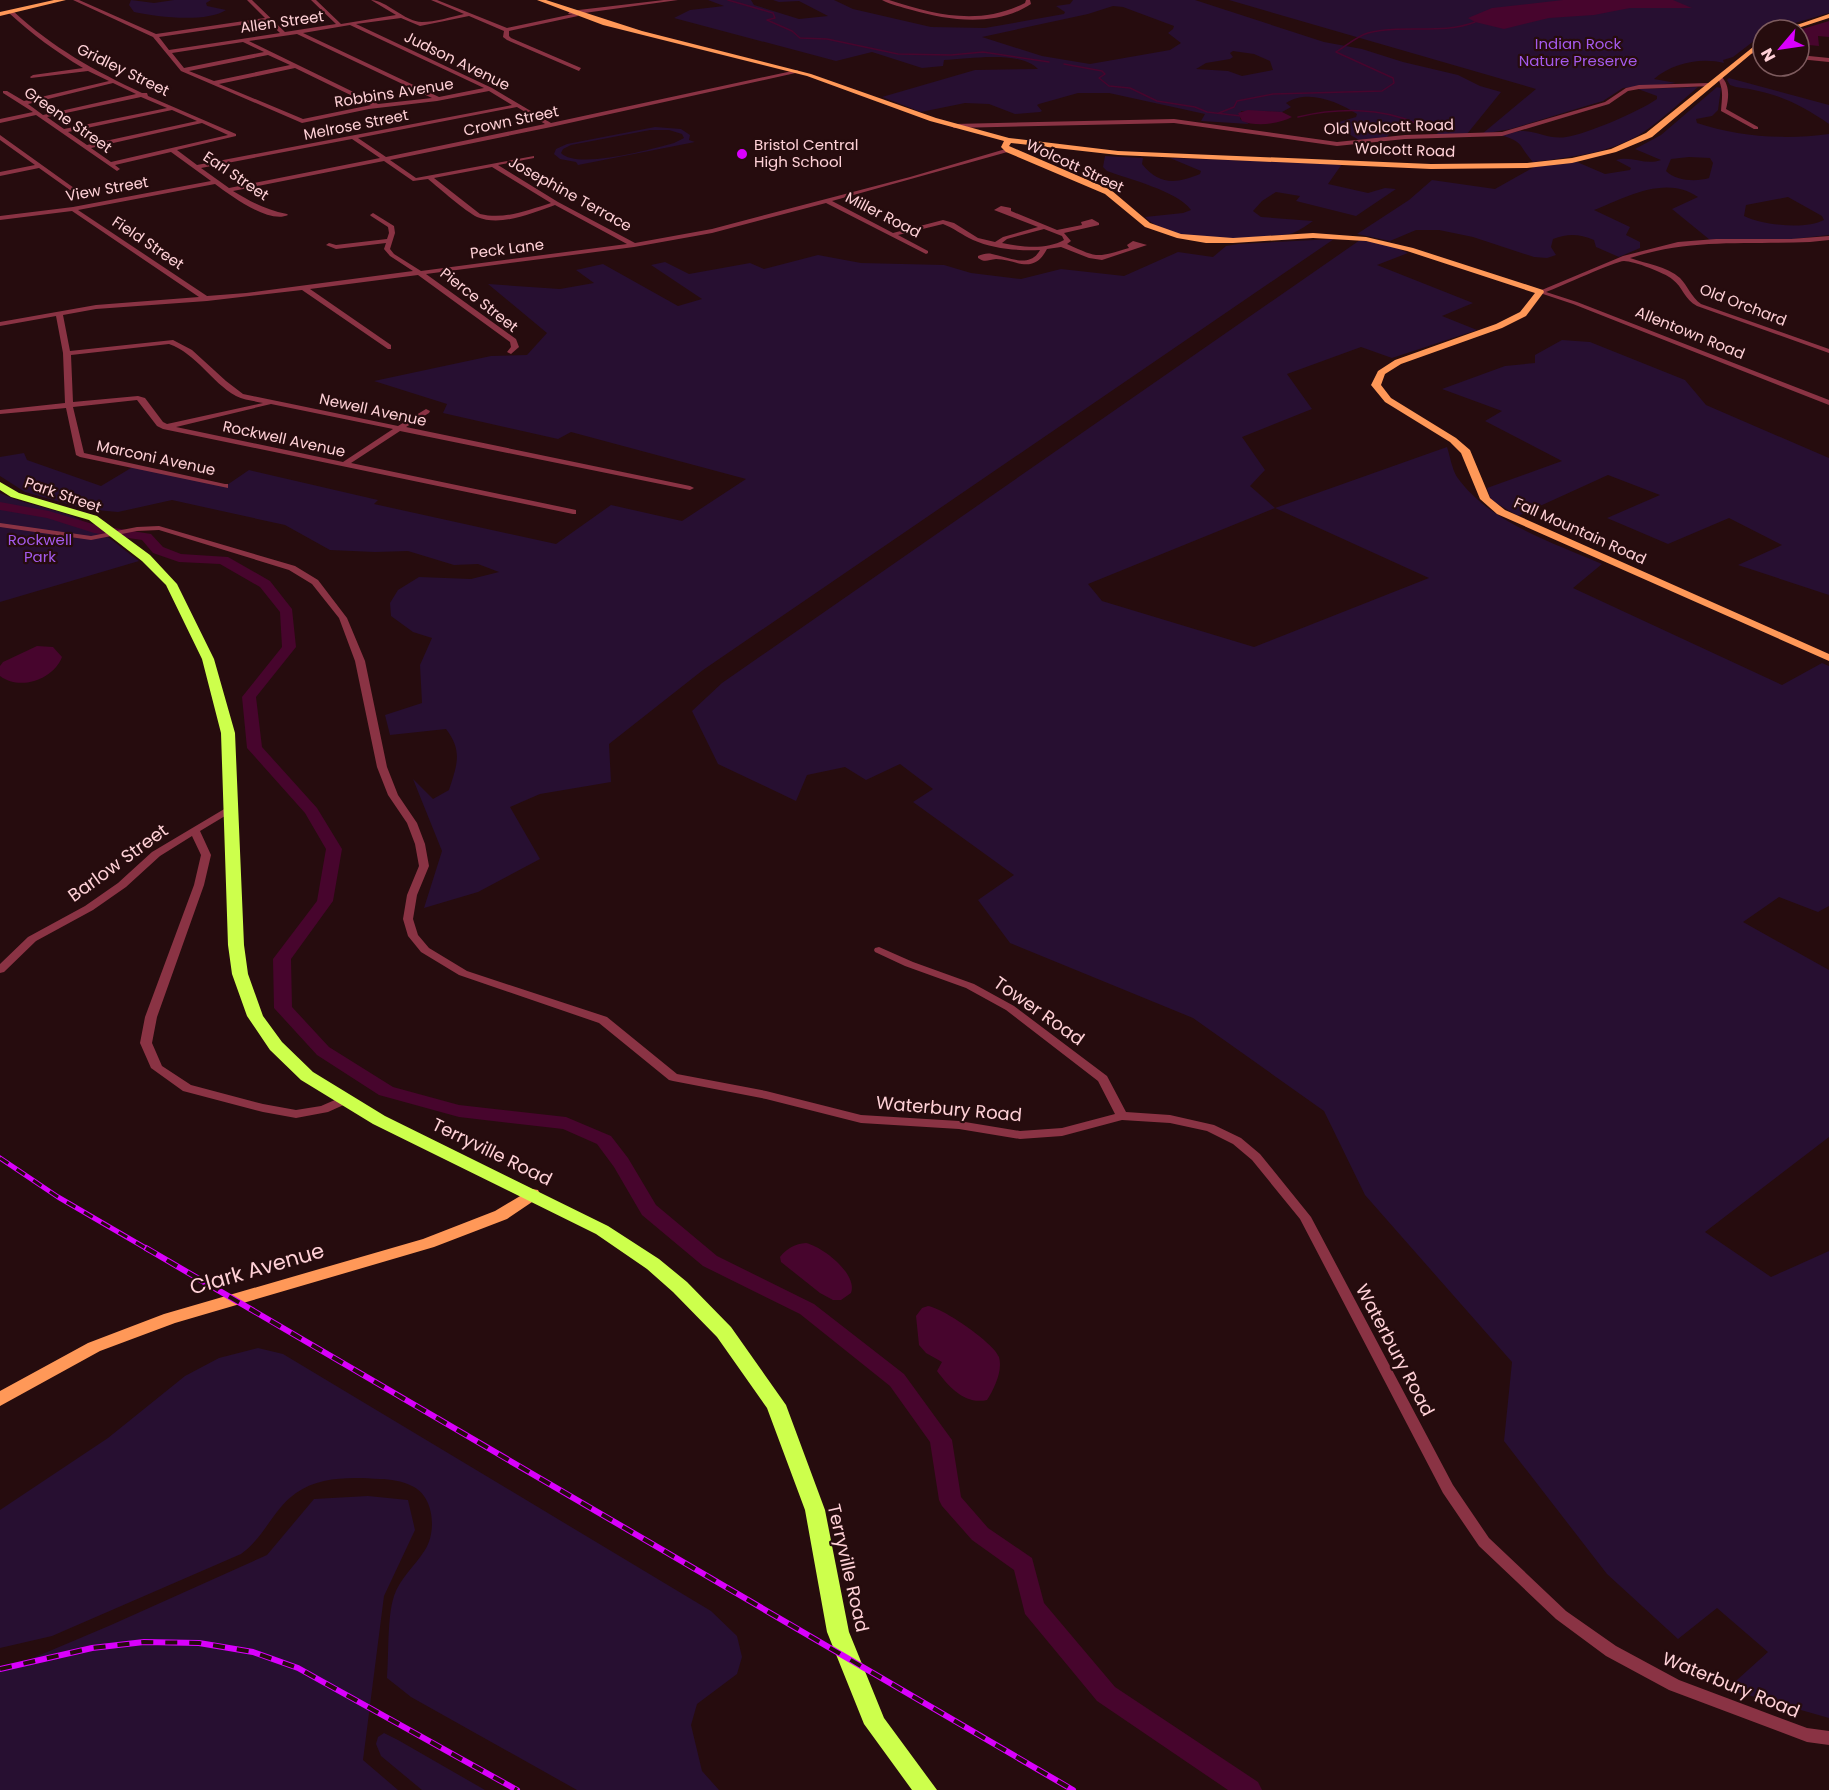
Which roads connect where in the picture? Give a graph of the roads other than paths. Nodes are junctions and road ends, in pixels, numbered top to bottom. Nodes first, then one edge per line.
1 (63, 0) edge
2 (75, 0) edge
3 (249, 0) edge
4 (313, 0) edge
5 (373, 0) edge
6 (433, 0) edge
7 (540, 0) edge
8 (676, 0) edge
9 (884, 0) edge
10 (1028, 0) edge
11 (11, 12) junction
12 (0, 14) edge
13 (573, 14) junction
14 (468, 15) junction
15 (401, 16) junction
16 (1829, 16) edge
17 (268, 19) junction
18 (1811, 22) edge
19 (350, 24) junction
20 (340, 26) junction
21 (507, 30) junction
22 (296, 31) junction
23 (283, 33) junction
24 (155, 36) junction
25 (243, 39) junction
26 (167, 52) junction
27 (1750, 52) edge
28 (268, 53) junction
29 (1811, 58) edge
30 (1829, 60) edge
31 (295, 66) junction
32 (88, 69) junction
33 (579, 69) dead end
34 (183, 70) junction
35 (797, 72) junction
36 (33, 77) dead end
37 (1719, 77) junction
38 (116, 81) junction
39 (214, 83) junction
40 (1710, 85) junction
41 (490, 89) junction
42 (5, 92) dead end
43 (144, 94) junction
44 (437, 99) junction
45 (23, 103) junction
46 (519, 105) junction
47 (376, 106) junction
48 (173, 108) junction
49 (41, 115) junction
50 (0, 121) edge
51 (204, 121) junction
52 (551, 125) junction
53 (954, 126) junction
54 (1756, 128) dead end
55 (65, 131) junction
56 (0, 137) edge
57 (352, 137) junction
58 (1008, 140) junction
59 (87, 147) junction
60 (1009, 150) junction
61 (174, 151) junction
62 (532, 157) dead end
63 (384, 159) junction
64 (111, 164) junction
65 (493, 165) junction
66 (40, 166) junction
67 (197, 167) junction
68 (117, 169) dead end
69 (0, 174) edge
70 (430, 178) junction
71 (218, 182) junction
72 (72, 189) dead end
73 (229, 190) junction
74 (827, 201) junction
75 (556, 203) junction
76 (74, 209) junction
77 (1008, 212) dead end
78 (285, 215) dead end
79 (373, 215) dead end
80 (0, 218) edge
81 (1085, 225) dead end
82 (1044, 227) junction
83 (1057, 232) junction
84 (892, 235) junction
85 (1829, 238) edge
86 (388, 241) junction
87 (998, 243) junction
88 (329, 245) dead end
89 (634, 245) junction
90 (1063, 245) junction
91 (1132, 247) dead end
92 (1044, 249) junction
93 (926, 252) dead end
94 (994, 258) dead end
95 (1625, 259) junction
96 (421, 273) junction
97 (304, 288) junction
98 (1540, 292) junction
99 (207, 299) junction
100 (59, 314) junction
101 (0, 324) edge
102 (388, 347) dead end
103 (1829, 351) edge
104 (511, 352) dead end
105 (67, 353) junction
106 (1829, 403) edge
107 (272, 404) junction
108 (69, 405) junction
109 (426, 411) dead end
110 (0, 412) edge
111 (166, 426) junction
112 (399, 429) junction
113 (343, 465) junction
114 (0, 485) edge
115 (225, 486) dead end
116 (690, 488) dead end
117 (573, 512) dead end
118 (0, 525) edge
119 (119, 534) junction
120 (1829, 658) edge
121 (231, 808) junction
122 (194, 830) junction
123 (879, 950) dead end
124 (0, 970) edge
125 (344, 1100) junction
126 (1122, 1116) junction
127 (532, 1194) junction
128 (0, 1399) edge
129 (1829, 1738) edge
130 (926, 1790) edge

1 - 11 main road
2 - 24 street
3 - 17 street
4 - 20 street
5 - 15 street
6 - 14 street
7 - 13 main road, Wolcott Street
8 - 13 street
9 - 10 street
11 - 12 main road
11 - 32 street, Gridley Street
13 - 21 street
13 - 35 main road, Wolcott Street
14 - 15 street
14 - 21 street
15 - 19 street, Allen Street
16 - 18 main road
17 - 23 street
17 - 24 street
19 - 20 street, Allen Street
19 - 41 street, Judson Avenue
20 - 22 street, Allen Street
21 - 33 street
22 - 23 street, Allen Street
22 - 44 street
23 - 25 street, Allen Street
24 - 26 street
25 - 26 street, Allen Street
25 - 28 street
26 - 34 street
27 - 37 main road, Wolcott Road
28 - 31 street
28 - 34 street
29 - 30 street
31 - 39 street
31 - 47 street
32 - 36 street
32 - 38 street, Gridley Street
34 - 39 street
35 - 52 street, Crown Street
35 - 53 main road, Wolcott Street
37 - 40 main road, Wolcott Road
37 - 54 street
38 - 43 street, Gridley Street
38 - 45 street
39 - 47 street, Robbins Avenue
40 - 53 street, Old Wolcott Road
40 - 58 main road, Wolcott Road
41 - 44 street, Robbins Avenue
41 - 46 street, Judson Avenue
42 - 45 street, Greene Street
43 - 48 street, Gridley Street
43 - 49 street
44 - 47 street, Robbins Avenue
45 - 49 street, Greene Street
46 - 52 street, Judson Avenue
46 - 57 street, Melrose Street
48 - 51 street, Gridley Street
48 - 55 street
49 - 50 street
49 - 55 street, Greene Street
51 - 59 street
51 - 61 street, Gridley Street
52 - 63 street, Crown Street
53 - 58 main road, Wolcott Street
55 - 59 street, Greene Street
56 - 66 street
57 - 63 street
57 - 67 street, Melrose Street
58 - 60 main road, Wolcott Street
59 - 64 street, Greene Street
60 - 74 street, Peck Lane
60 - 98 main road, Wolcott Street
61 - 64 street
61 - 67 street, Earl Street
62 - 65 street
63 - 70 street
63 - 73 street, Crown Street
64 - 68 street, Greene Street
65 - 70 street
65 - 75 street, Josephine Terrace
66 - 69 street
66 - 72 street
67 - 71 street, Earl Street
70 - 75 street
71 - 73 street, Earl Street
71 - 76 street, View Street
73 - 78 street, Earl Street
74 - 84 street, Miller Road
74 - 89 street, Peck Lane
75 - 89 street, Josephine Terrace
76 - 80 street, View Street
76 - 99 street, Field Street
77 - 82 street
79 - 86 street
81 - 83 street
82 - 83 street
82 - 87 street
83 - 90 street
84 - 87 street
84 - 93 street, Miller Road
85 - 95 street
86 - 88 street
86 - 96 street
87 - 92 street
89 - 96 street, Peck Lane
90 - 91 street
90 - 92 street
92 - 94 street
95 - 98 street
95 - 103 street, Old Orchard
96 - 97 street, Peck Lane
96 - 104 street, Pierce Street
97 - 99 street, Peck Lane
97 - 102 street
98 - 106 street, Allentown Road
98 - 120 main road, Fall Mountain Road
99 - 100 street, Peck Lane
100 - 101 street, Peck Lane
100 - 105 street, Marconi Avenue
105 - 107 street, Newell Avenue
105 - 108 street, Marconi Avenue
107 - 111 street
107 - 112 street, Newell Avenue
108 - 110 street
108 - 111 street
108 - 115 street, Marconi Avenue
109 - 112 street
111 - 113 street, Rockwell Avenue
112 - 113 street
112 - 116 street, Newell Avenue
113 - 117 street, Rockwell Avenue
114 - 119 highway, Park Street
118 - 119 street, Waterbury Road
119 - 121 highway, Terryville Road
119 - 126 street, Waterbury Road
121 - 122 street, Barlow Street
121 - 125 highway, Terryville Road
122 - 124 street, Barlow Street
122 - 125 street
123 - 126 street, Tower Road
125 - 127 highway, Terryville Road
126 - 129 street, Waterbury Road
127 - 128 main road, Clark Avenue
127 - 130 highway, Terryville Road

